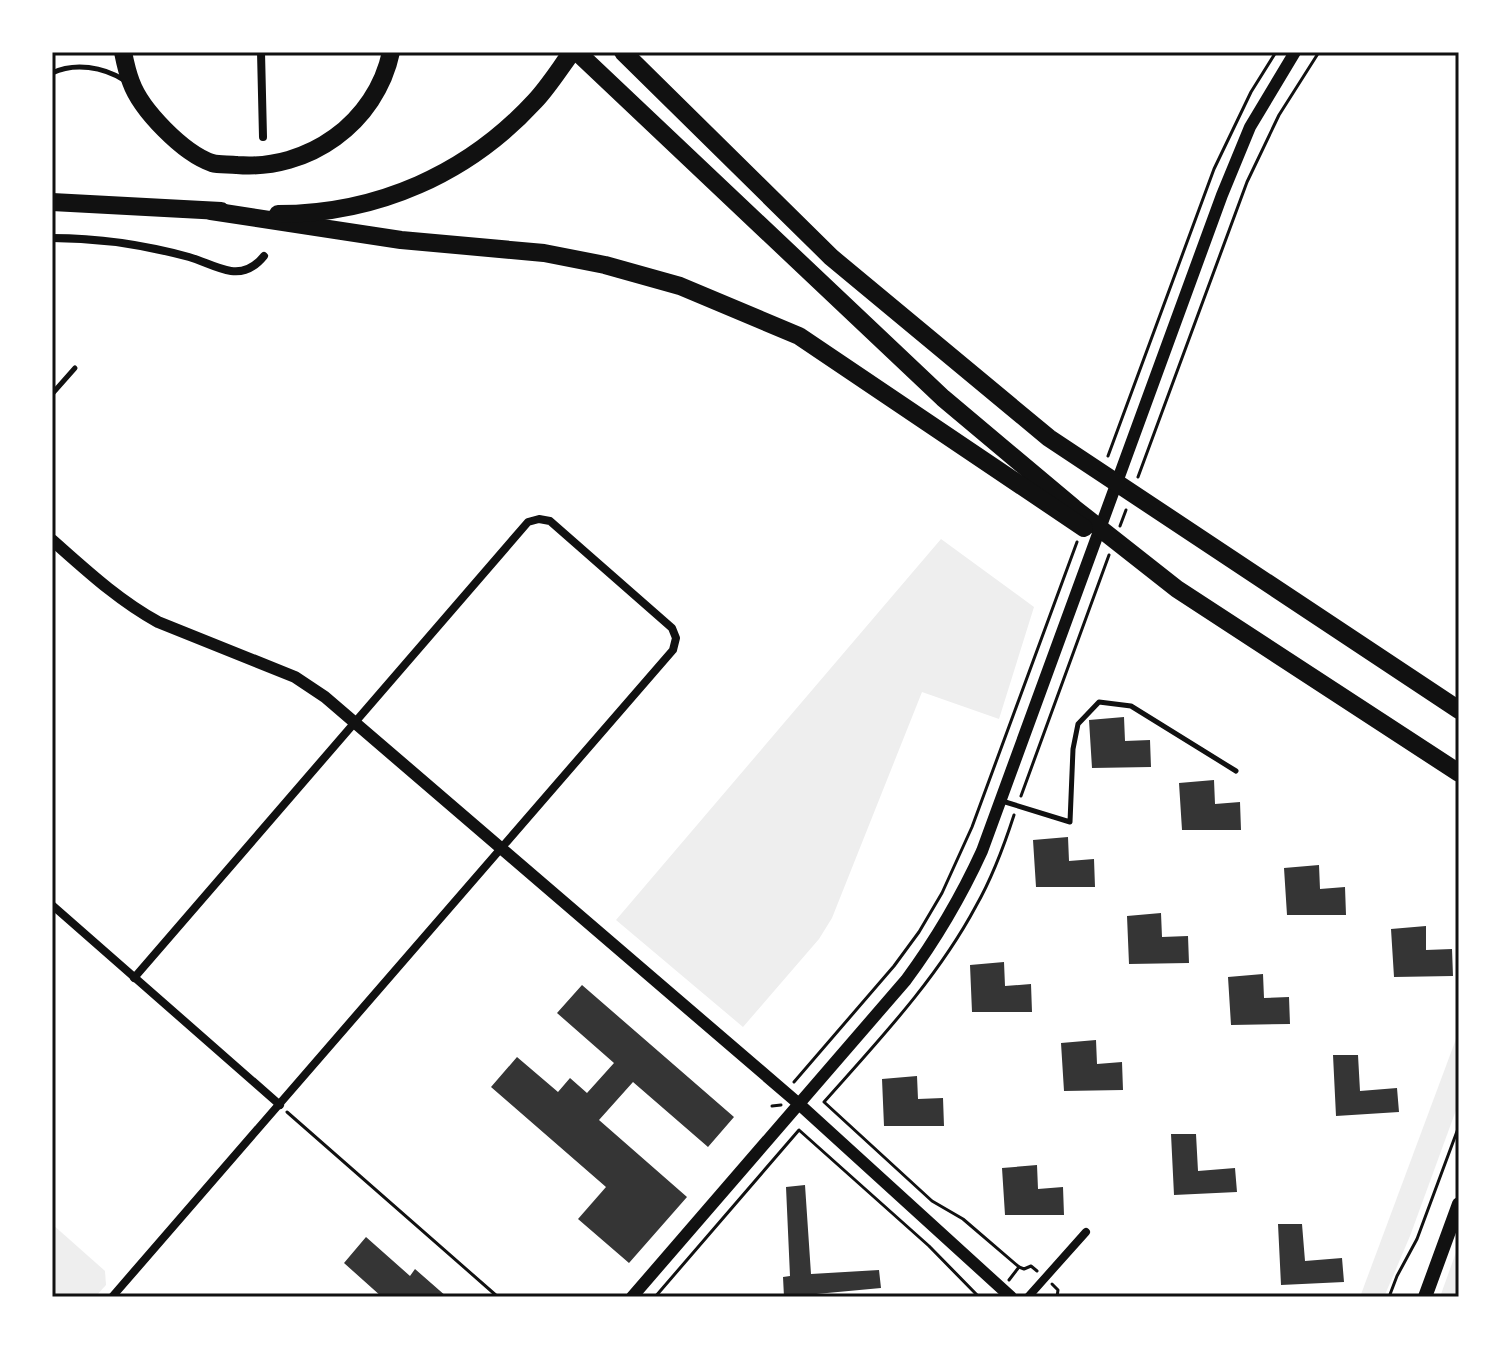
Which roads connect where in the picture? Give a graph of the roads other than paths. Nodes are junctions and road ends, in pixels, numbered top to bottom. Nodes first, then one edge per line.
1 (123, 52) edge
2 (261, 52) edge
3 (391, 52) edge
4 (575, 52) edge
5 (1295, 52) edge
6 (626, 54) edge
7 (52, 73) edge
8 (132, 84) junction
9 (263, 137) dead end
10 (52, 202) edge
11 (211, 211) junction
12 (52, 238) edge
13 (264, 256) dead end
14 (75, 368) dead end
15 (52, 394) edge
16 (1070, 513) junction
17 (52, 540) edge
18 (1459, 710) edge
19 (355, 722) junction
20 (1236, 771) dead end
21 (1459, 773) edge
22 (1001, 801) junction
23 (501, 849) junction
24 (52, 905) edge
25 (134, 978) junction
26 (799, 1104) junction
27 (280, 1105) junction
28 (1459, 1204) edge
29 (1086, 1232) dead end
30 (112, 1297) edge
31 (632, 1297) edge
32 (1011, 1297) edge
33 (1028, 1297) edge
34 (1425, 1297) edge

1 - 8 highway
2 - 9 street
3 - 8 highway
4 - 11 highway
4 - 16 highway
5 - 22 street
6 - 18 highway
7 - 8 lane
10 - 11 highway
11 - 16 highway
12 - 13 street
14 - 15 lane
16 - 21 highway
17 - 19 street
19 - 23 street
19 - 23 street
19 - 25 street
20 - 22 lane
22 - 26 street
23 - 26 street
23 - 27 street
24 - 25 street
25 - 27 street
26 - 31 street
26 - 32 street
27 - 30 street
28 - 34 main road
29 - 33 street

